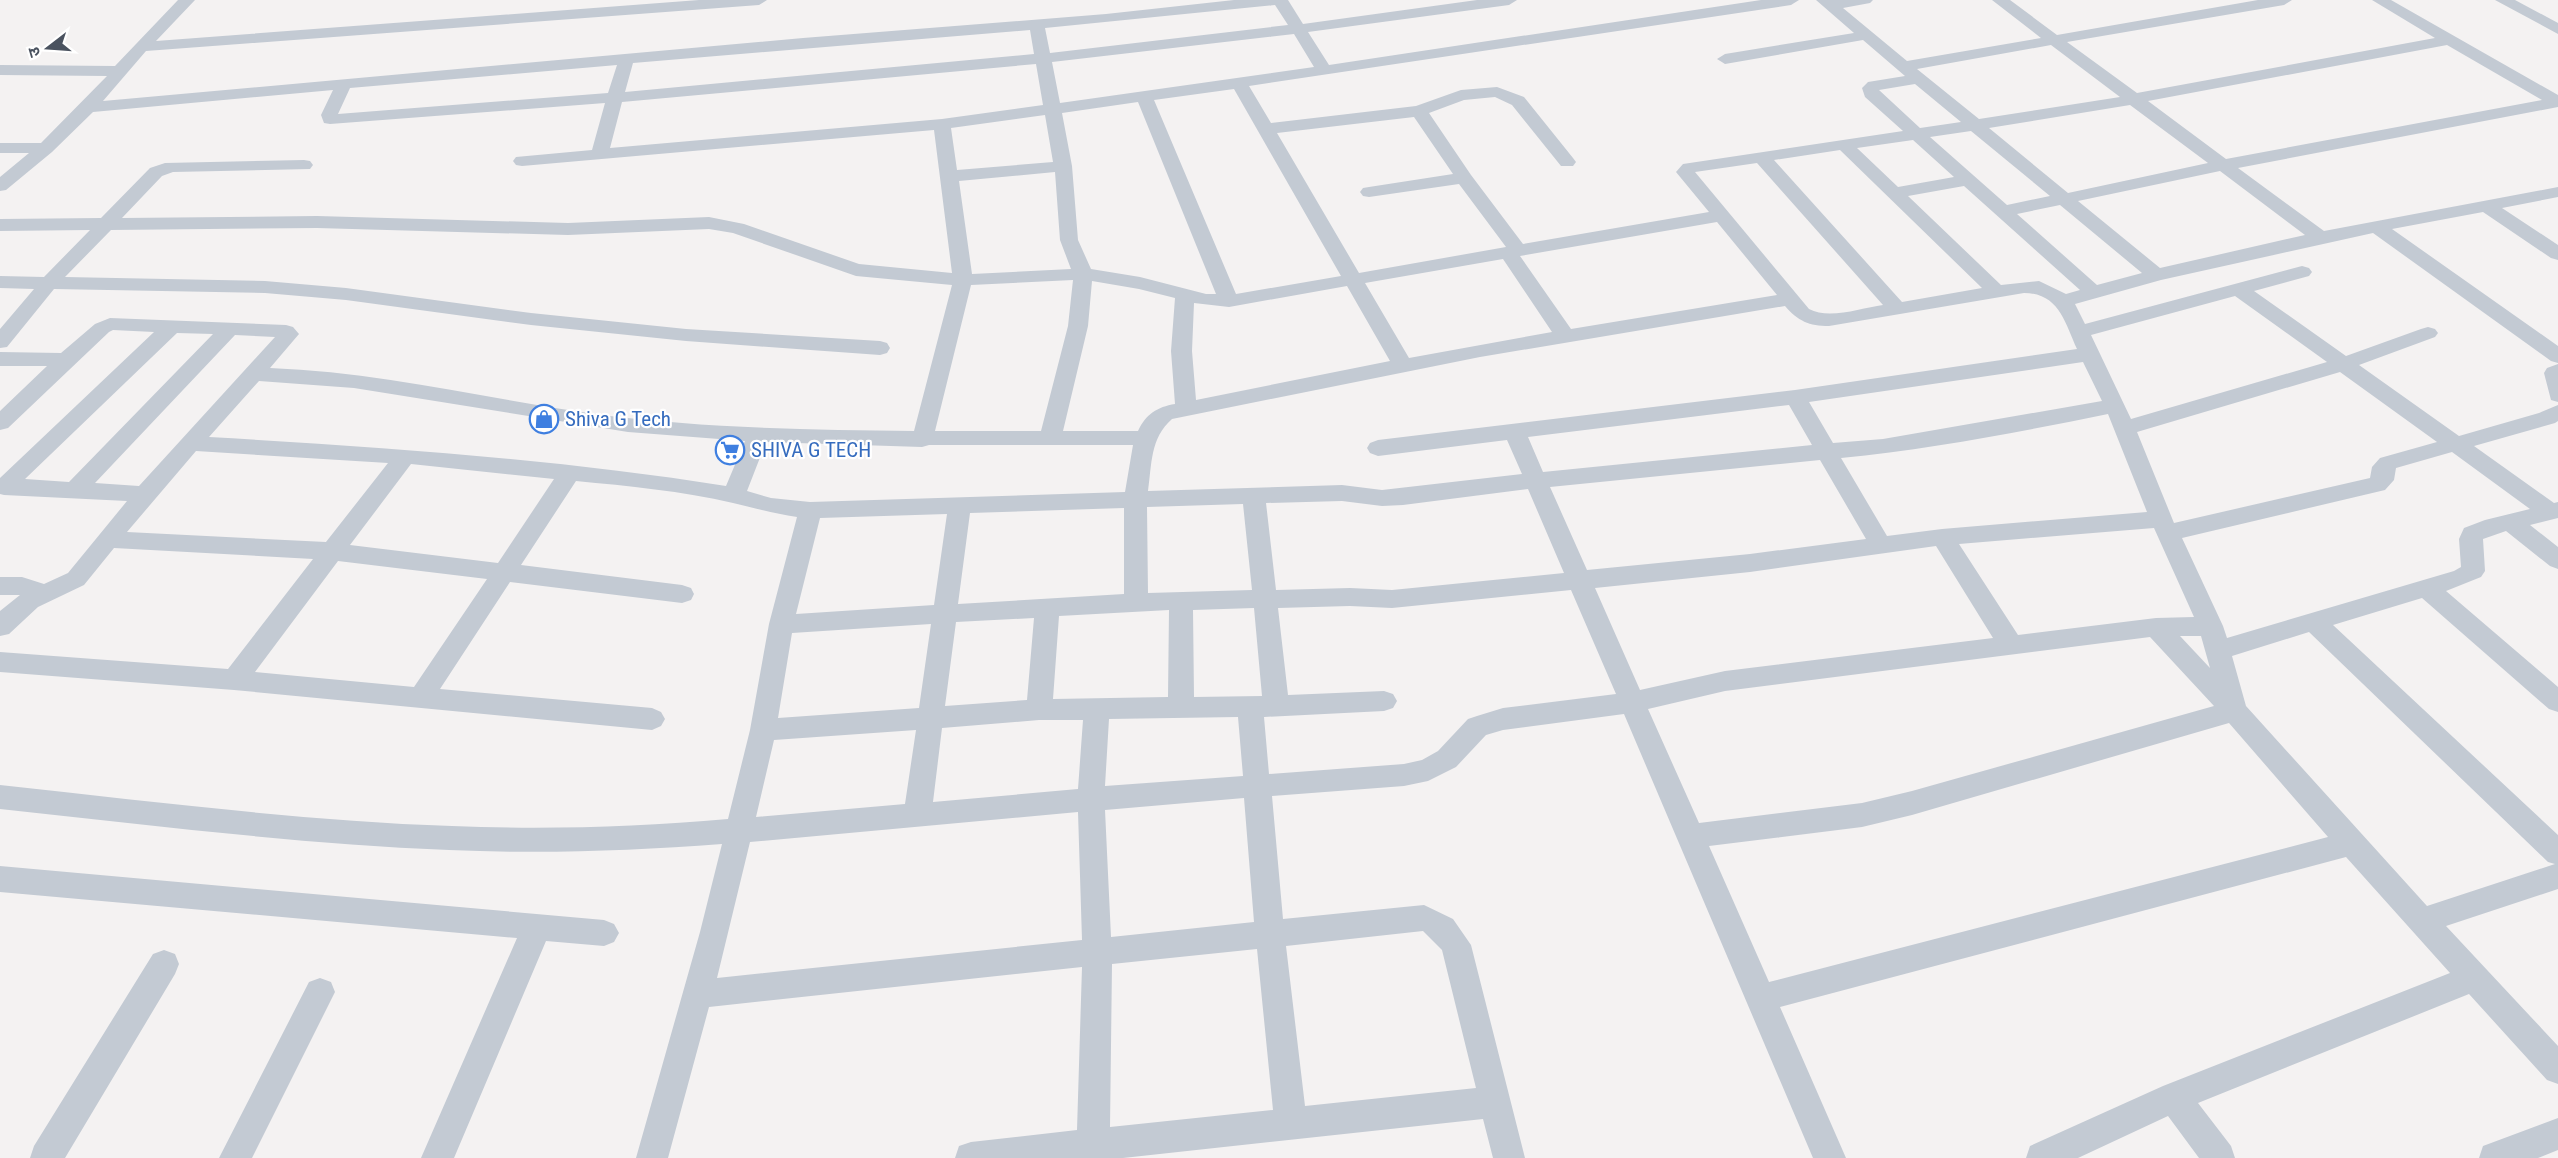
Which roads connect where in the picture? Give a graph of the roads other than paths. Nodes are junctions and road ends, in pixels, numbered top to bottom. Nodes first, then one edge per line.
1 (187, 0) edge
2 (759, 0) edge
3 (1275, 0) edge
4 (1280, 0) edge
5 (1509, 0) edge
6 (1791, 0) edge
7 (1865, 0) edge
8 (2000, 0) edge
9 (2284, 0) edge
10 (2380, 0) edge
11 (2504, 0) edge
12 (1827, 3) edge
13 (1037, 25) junction
14 (1300, 29) junction
15 (2558, 29) edge
16 (1867, 35) junction
17 (2052, 40) junction
18 (2448, 40) junction
19 (141, 47) junction
20 (1725, 58) dead end
21 (1043, 59) junction
22 (627, 60) junction
23 (1905, 66) junction
24 (0, 70) edge
25 (1324, 70) junction
26 (118, 71) junction
27 (1919, 78) junction
28 (1239, 83) junction
29 (344, 84) junction
30 (1144, 96) junction
31 (617, 97) junction
32 (2132, 100) junction
33 (2558, 102) edge
34 (88, 107) junction
35 (1052, 108) junction
36 (1419, 111) junction
37 (942, 124) junction
38 (1978, 125) junction
39 (1266, 129) junction
40 (1914, 133) junction
41 (1843, 144) junction
42 (0, 148) edge
43 (46, 148) junction
44 (599, 155) junction
45 (1761, 156) junction
46 (522, 161) dead end
47 (1567, 162) dead end
48 (304, 165) dead end
49 (2223, 165) junction
50 (1063, 166) junction
51 (949, 176) junction
52 (1464, 178) junction
53 (1967, 180) junction
54 (1, 184) edge
55 (1369, 192) dead end
56 (2558, 192) edge
57 (1894, 193) junction
58 (2063, 198) junction
59 (2485, 205) junction
60 (2002, 212) junction
61 (1719, 216) junction
62 (0, 225) edge
63 (103, 225) junction
64 (2374, 225) junction
65 (2320, 237) junction
66 (1513, 252) junction
67 (2558, 254) edge
68 (2302, 272) dead end
69 (1083, 274) junction
70 (2156, 275) junction
71 (963, 280) junction
72 (1353, 280) junction
73 (0, 282) edge
74 (48, 284) junction
75 (2238, 289) junction
76 (1996, 291) junction
77 (2094, 293) junction
78 (1185, 295) junction
79 (1790, 299) junction
80 (1229, 301) junction
81 (2064, 301) junction
82 (1896, 308) junction
83 (172, 326) junction
84 (231, 328) junction
85 (2078, 332) junction
86 (2428, 333) dead end
87 (1565, 335) junction
88 (0, 342) edge
89 (880, 348) dead end
90 (2090, 354) junction
91 (2558, 356) edge
92 (0, 359) edge
93 (66, 360) junction
94 (2343, 364) junction
95 (1403, 365) junction
96 (2558, 370) edge
97 (254, 374) junction
98 (2558, 395) edge
99 (1795, 397) junction
100 (2115, 406) junction
101 (1186, 408) junction
102 (2558, 412) edge
103 (0, 423) edge
104 (2126, 429) junction
105 (1514, 430) junction
106 (758, 436) junction
107 (1050, 437) junction
108 (1145, 438) junction
109 (922, 440) junction
110 (191, 443) junction
111 (2455, 443) junction
112 (1378, 448) dead end
113 (1827, 452) junction
114 (405, 456) junction
115 (570, 472) junction
116 (1536, 480) junction
117 (2, 487) edge
118 (75, 490) junction
119 (145, 494) junction
120 (734, 495) junction
121 (1254, 497) junction
122 (1135, 501) junction
123 (960, 504) junction
124 (810, 510) junction
125 (2554, 511) edge
126 (2510, 522) junction
127 (2164, 526) junction
128 (1942, 537) junction
129 (108, 539) junction
130 (1881, 545) junction
131 (331, 551) junction
132 (2558, 560) edge
133 (504, 573) junction
134 (1580, 581) junction
135 (0, 586) edge
136 (2427, 588) junction
137 (682, 594) dead end
138 (41, 595) junction
139 (1263, 600) junction
140 (1181, 601) junction
141 (1136, 602) junction
142 (1047, 607) junction
143 (944, 613) junction
144 (2313, 621) junction
145 (781, 624) junction
146 (0, 627) edge
147 (2156, 627) junction
148 (2215, 638) junction
149 (2011, 645) junction
150 (0, 662) edge
151 (234, 680) junction
152 (422, 696) junction
153 (1384, 701) dead end
154 (1633, 702) junction
155 (2558, 702) edge
156 (1263, 705) junction
157 (1181, 707) junction
158 (1097, 708) junction
159 (1039, 710) junction
160 (2234, 711) junction
161 (930, 718) junction
162 (652, 719) dead end
163 (763, 730) junction
164 (1258, 786) junction
165 (0, 797) edge
166 (1091, 799) junction
167 (917, 815) junction
168 (739, 832) junction
169 (1690, 836) junction
170 (2351, 843) junction
171 (2558, 853) edge
172 (2558, 876) edge
173 (0, 879) edge
174 (2422, 920) junction
175 (537, 927) junction
176 (604, 933) dead end
177 (1270, 934) junction
178 (1097, 952) junction
179 (164, 964) dead end
180 (2475, 976) junction
181 (320, 992) dead end
182 (698, 994) junction
183 (1761, 998) junction
184 (2558, 1069) edge
185 (2174, 1097) junction
186 (1495, 1102) junction
187 (1291, 1124) junction
188 (2558, 1134) edge
189 (1093, 1145) junction
190 (1158, 1148) edge
191 (46, 1158) edge
192 (236, 1158) edge
193 (437, 1158) edge
194 (652, 1158) edge
195 (970, 1158) edge
196 (1509, 1158) edge
197 (1830, 1158) edge
198 (2042, 1158) edge
199 (2219, 1158) edge
200 (2495, 1158) edge

1 - 19 street
2 - 19 street
3 - 13 street
4 - 14 street
5 - 14 street
6 - 25 street
7 - 12 street
8 - 17 street
9 - 17 street
10 - 18 street
11 - 15 street
12 - 16 street
13 - 21 street
13 - 22 street
14 - 21 street
14 - 25 street
16 - 20 street
16 - 23 street
17 - 23 street
17 - 32 street
18 - 32 street
18 - 33 street
19 - 26 street
21 - 31 street
21 - 35 street
22 - 29 street
22 - 31 street
23 - 27 street
24 - 26 street
25 - 28 street
26 - 34 street
27 - 38 street
27 - 40 street
28 - 30 street
28 - 39 street
29 - 31 street
29 - 34 street
30 - 35 street
30 - 80 street
31 - 44 street
32 - 38 street
32 - 49 street
33 - 49 street
34 - 43 street
35 - 37 street
35 - 50 street
36 - 39 street
36 - 47 street
36 - 52 street
37 - 44 street
37 - 51 street
38 - 40 street
38 - 58 street
39 - 72 street
40 - 41 street
40 - 53 street
41 - 45 street
41 - 57 street
42 - 43 street
43 - 54 street
44 - 46 street
45 - 61 street
45 - 82 street
48 - 63 street
49 - 58 street
49 - 65 street
50 - 51 street
50 - 69 street
51 - 71 street
52 - 55 street
52 - 66 street
53 - 57 street
53 - 60 street
56 - 59 street
57 - 76 street
58 - 60 street
58 - 70 street
59 - 64 street
59 - 67 street
60 - 77 street
61 - 66 street
61 - 79 street
62 - 63 street
63 - 71 street
63 - 74 street
64 - 65 street
64 - 91 street
65 - 70 street
66 - 72 street
66 - 87 street
68 - 75 street
69 - 71 street
69 - 78 street
69 - 107 street
70 - 77 street
71 - 109 street
72 - 80 street
72 - 95 street
73 - 74 street
74 - 88 street
74 - 89 street
75 - 85 street
75 - 94 street
76 - 81 street
76 - 82 street
77 - 81 street
78 - 80 street
78 - 101 street
79 - 82 street
79 - 87 street
81 - 85 street
83 - 84 street
83 - 93 street
83 - 117 street
84 - 97 street
84 - 118 street
85 - 90 street
86 - 94 street
87 - 95 street
90 - 99 street
90 - 100 street
92 - 93 street
93 - 103 street
94 - 104 street
94 - 111 street
95 - 101 street
96 - 98 street
97 - 106 street
97 - 110 street
99 - 105 street
99 - 113 street
100 - 104 street
100 - 113 street
101 - 108 street
102 - 111 street
104 - 127 street
105 - 112 street
105 - 116 street
106 - 109 street
106 - 120 street
107 - 108 street
107 - 109 street
108 - 122 street
110 - 114 street
110 - 119 street
111 - 125 street
111 - 127 street
113 - 116 street
113 - 130 street
114 - 115 street
114 - 131 street
115 - 120 street
115 - 133 street
116 - 121 street
116 - 134 street
117 - 118 street
118 - 119 street
119 - 129 street
120 - 124 street
121 - 122 street
121 - 139 street
122 - 123 street
122 - 141 street
123 - 124 street
123 - 143 street
124 - 145 street
125 - 126 street
126 - 132 street
126 - 136 street
127 - 128 street
127 - 148 street
128 - 130 street
128 - 149 street
129 - 131 street
129 - 138 street
130 - 134 street
131 - 133 street
131 - 151 street
133 - 137 street
133 - 152 street
134 - 139 street
134 - 154 street
135 - 138 street
136 - 144 street
136 - 155 street
138 - 146 street
139 - 140 street
139 - 156 street
140 - 141 street
140 - 157 street
141 - 142 street
142 - 143 street
142 - 159 street
143 - 145 street
143 - 161 street
144 - 148 street
144 - 171 street
145 - 163 street
147 - 148 street
147 - 149 street
147 - 160 street
148 - 160 street
149 - 154 street
150 - 151 street
151 - 152 street
152 - 162 street
153 - 156 street
154 - 164 street
154 - 169 street
156 - 157 street
156 - 164 street
157 - 158 street
158 - 159 street
158 - 166 street
159 - 161 street
160 - 169 street
160 - 170 street
161 - 163 street
161 - 167 street
163 - 168 street
164 - 166 street
164 - 177 street
165 - 168 street
166 - 167 street
166 - 178 street
167 - 168 street
168 - 182 street
169 - 183 street
170 - 174 street
170 - 183 street
172 - 174 street
173 - 175 street
174 - 180 street
175 - 176 street
175 - 193 street
177 - 178 street
177 - 186 street
177 - 187 street
178 - 182 street
178 - 189 street
179 - 191 street
180 - 184 street
180 - 185 street
181 - 192 street
182 - 194 street
183 - 197 street
185 - 198 street
185 - 199 street
186 - 187 street
186 - 196 street
187 - 190 street
188 - 200 street
189 - 190 street
189 - 195 street

